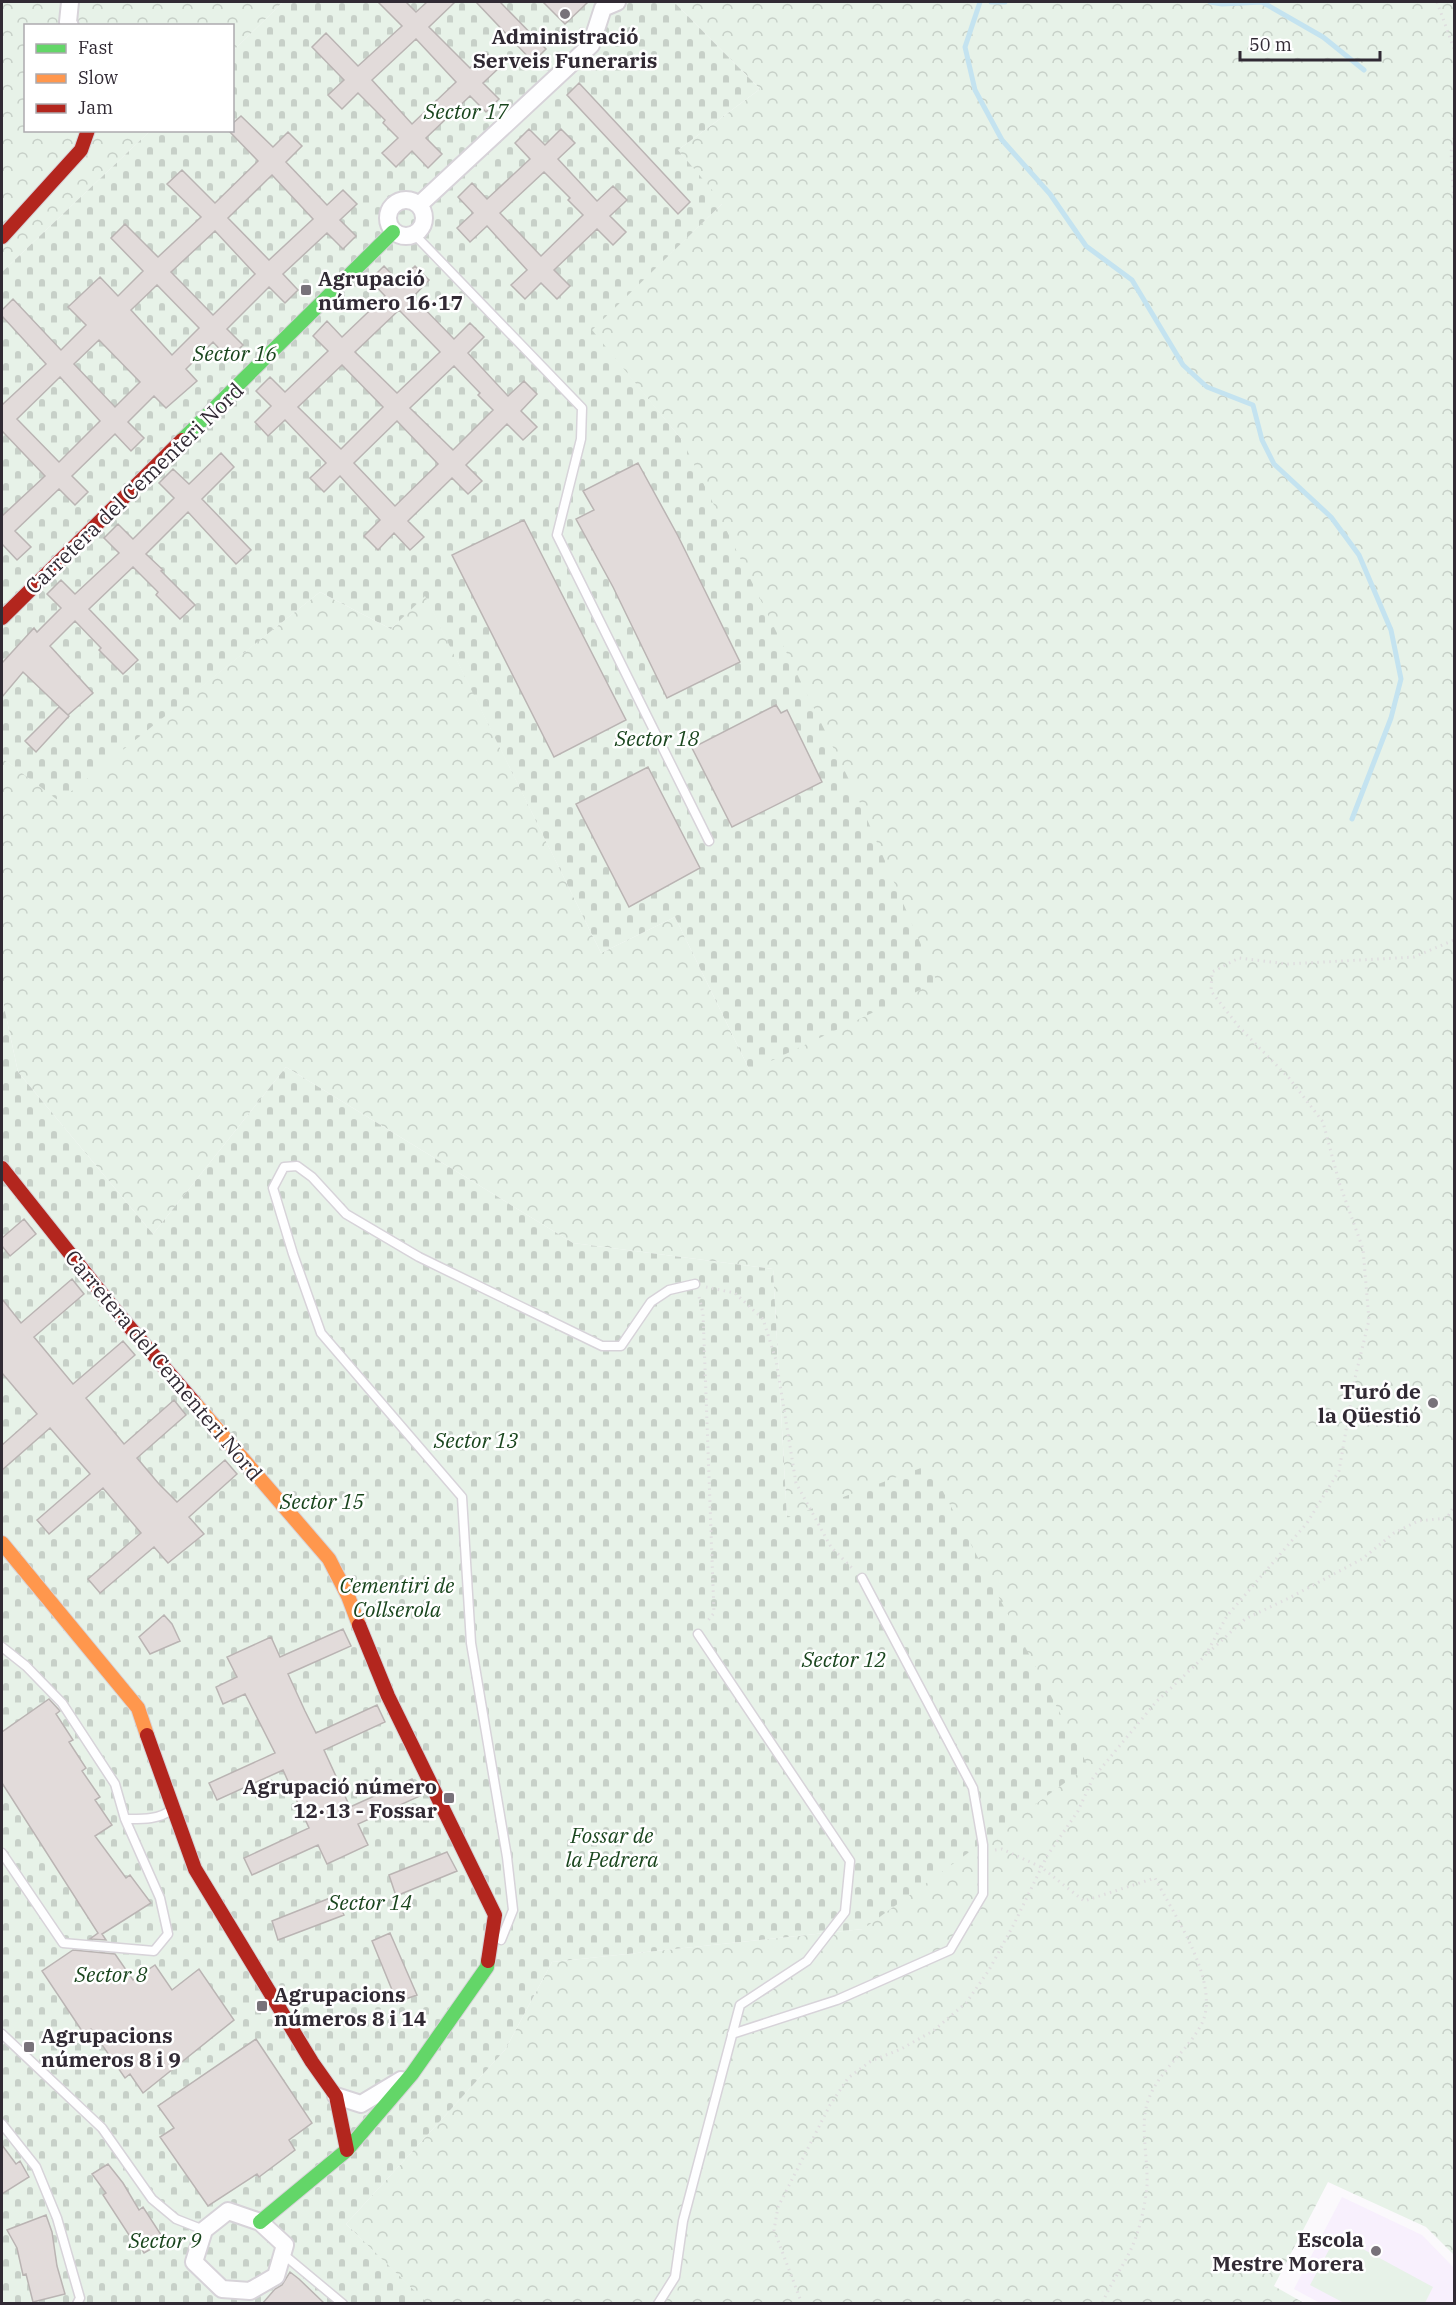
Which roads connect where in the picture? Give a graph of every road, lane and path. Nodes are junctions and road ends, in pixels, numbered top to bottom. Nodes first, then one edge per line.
1 (70, 2) edge
2 (617, 2) edge
3 (1437, 2) edge
4 (69, 24) edge
5 (1455, 49) edge
6 (87, 132) edge
7 (1455, 138) edge
8 (419, 205) junction
9 (1455, 206) edge
10 (393, 231) junction
11 (415, 235) junction
12 (2, 237) edge
13 (2, 618) edge
14 (709, 841) dead end
15 (1455, 940) edge
16 (2, 1168) edge
17 (695, 1284) junction
18 (1455, 1506) edge
19 (2, 1543) edge
20 (862, 1578) joint
21 (698, 1634) joint
22 (2, 1647) edge
23 (1205, 1656) junction
24 (173, 1808) junction
25 (125, 1819) junction
26 (983, 1852) junction
27 (2, 1853) edge
28 (1041, 1867) junction
29 (487, 1967) junction
30 (2, 2034) edge
31 (732, 2034) junction
32 (412, 2074) junction
33 (336, 2096) junction
34 (2, 2124) edge
35 (347, 2150) junction
36 (260, 2222) junction
37 (204, 2230) junction
38 (283, 2254) junction
39 (77, 2304) edge
40 (343, 2304) edge
41 (658, 2304) edge
42 (802, 2304) edge
43 (1102, 2304) edge

1 - 4 street
2 - 8 street
3 - 5 path
6 - 12 street
7 - 9 path
8 - 10 street
8 - 11 street
10 - 11 street
10 - 13 street, Carretera del Cementeri Nord
11 - 14 lane
15 - 23 path
16 - 29 street, Carretera del Cementeri Nord
17 - 20 path
17 - 21 path
17 - 29 lane
18 - 23 path
19 - 24 street
20 - 26 lane
21 - 31 lane
22 - 25 lane
23 - 28 path
24 - 25 lane
24 - 33 street
25 - 27 lane
26 - 28 path
26 - 31 lane
28 - 42 path
28 - 43 path
29 - 32 street, Carretera del Cementeri Nord
30 - 37 lane
31 - 41 lane
32 - 33 street, Carretera del Cementeri Nord
32 - 35 street, Carretera del Cementeri Nord
33 - 35 street
34 - 39 lane
35 - 36 street, Carretera del Cementeri Nord
36 - 37 street
36 - 38 street
37 - 38 street
38 - 40 lane

